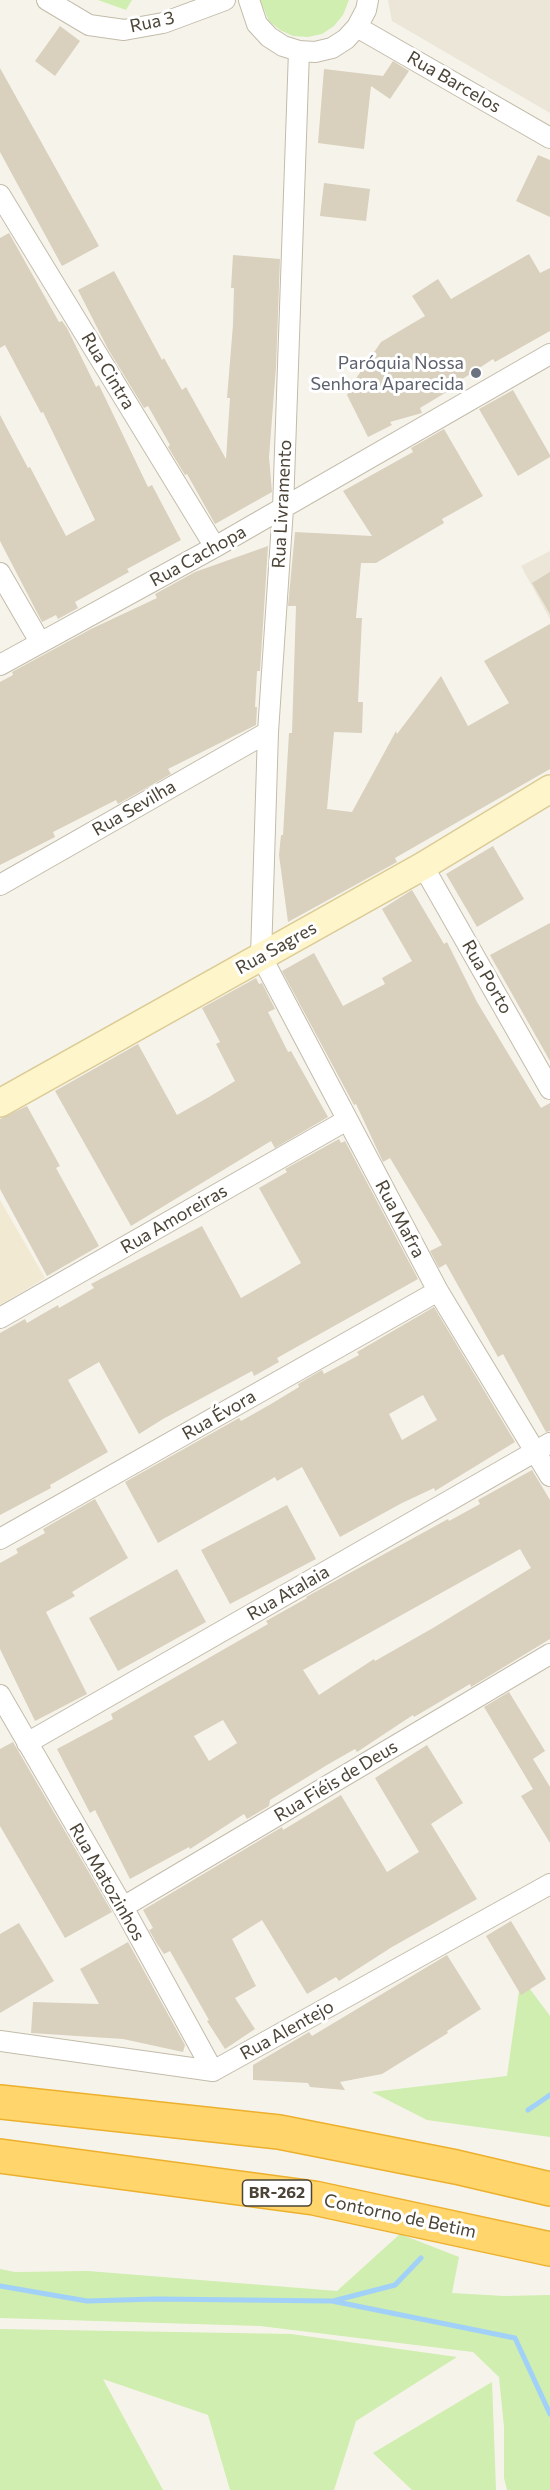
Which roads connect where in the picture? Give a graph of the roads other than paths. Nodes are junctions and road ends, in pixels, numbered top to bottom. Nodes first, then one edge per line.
1 (47, 0) edge
2 (225, 0) edge
3 (249, 0) edge
4 (368, 0) edge
5 (357, 27) junction
6 (299, 51) junction
7 (550, 138) edge
8 (0, 195) edge
9 (550, 354) edge
10 (283, 508) junction
11 (215, 548) junction
12 (0, 573) edge
13 (40, 642) junction
14 (0, 665) edge
15 (268, 732) junction
16 (550, 789) edge
17 (423, 866) junction
18 (0, 885) edge
19 (261, 956) junction
20 (550, 1089) edge
21 (0, 1103) edge
22 (347, 1120) junction
23 (438, 1290) junction
24 (0, 1318) edge
25 (543, 1447) edge
26 (550, 1476) edge
27 (0, 1539) edge
28 (550, 1654) edge
29 (0, 1695) edge
30 (27, 1743) junction
31 (550, 1884) edge
32 (123, 1907) junction
33 (0, 2041) edge
34 (213, 2071) junction
35 (0, 2102) edge
36 (0, 2156) edge
37 (550, 2189) edge
38 (550, 2249) edge

1 - 2 street, Rua 3
3 - 6 street
4 - 5 street
5 - 6 street
5 - 7 street, Rua Barcelos
6 - 10 street, Rua Livramento
8 - 11 street, Rua Cintra
9 - 10 street, Rua Cachopa
10 - 11 street, Rua Cachopa
10 - 15 street, Rua Livramento
11 - 13 street, Rua Cachopa
12 - 13 street
13 - 14 street, Rua Cachopa
15 - 18 street, Rua Sevilha
15 - 19 street, Rua Livramento
16 - 17 street, Rua Sagres
17 - 19 street, Rua Sagres
17 - 20 street, Rua Porto
19 - 21 street, Rua Sagres
19 - 22 street, Rua Mafra
22 - 23 street, Rua Mafra
22 - 24 street, Rua Amoreiras
23 - 25 street, Rua Mafra
23 - 27 street, Rua Évora
25 - 26 street, Rua Mafra
25 - 30 street, Rua Atalaia
28 - 32 street, Rua Fiéis de Deus
29 - 30 street, Rua Matozinhos
30 - 32 street, Rua Matozinhos
31 - 34 street, Rua Alentejo
32 - 34 street, Rua Matozinhos
33 - 34 street
35 - 37 highway
36 - 38 highway, Contorno de Betim / BR-262

